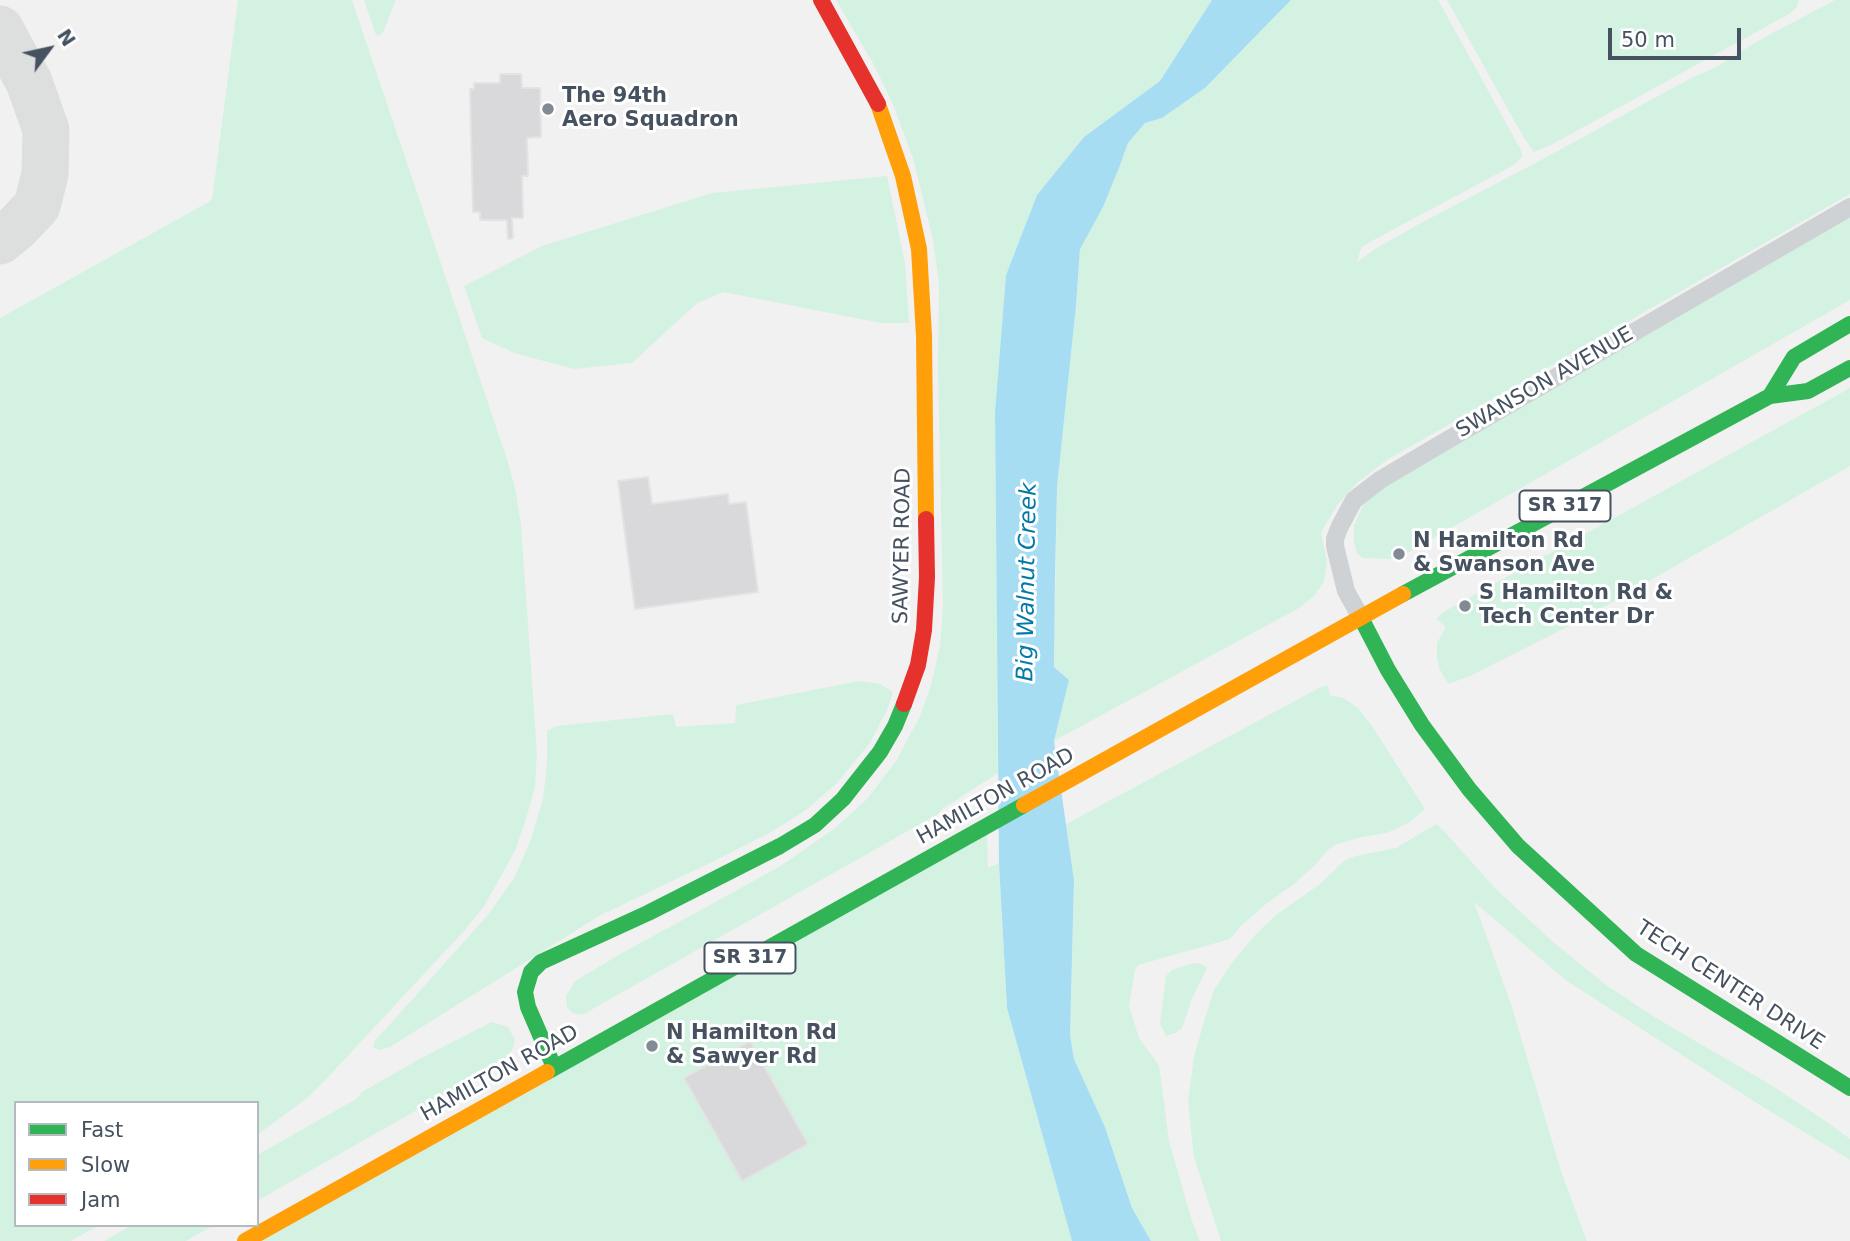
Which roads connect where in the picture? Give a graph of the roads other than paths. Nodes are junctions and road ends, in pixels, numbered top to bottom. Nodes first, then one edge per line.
1 (821, 0) edge
2 (1850, 207) edge
3 (1850, 324) edge
4 (1850, 368) edge
5 (1770, 396) junction
6 (1361, 618) junction
7 (555, 1068) junction
8 (1850, 1088) edge
9 (245, 1241) edge

1 - 7 main road, SAWYER ROAD
2 - 6 street, SWANSON AVENUE
3 - 5 main road
4 - 5 main road, HAMILTON ROAD / SR 317
5 - 6 main road, HAMILTON ROAD / SR 317
6 - 7 main road, HAMILTON ROAD / SR 317
6 - 8 main road, TECH CENTER DRIVE
7 - 9 main road, HAMILTON ROAD / SR 317

